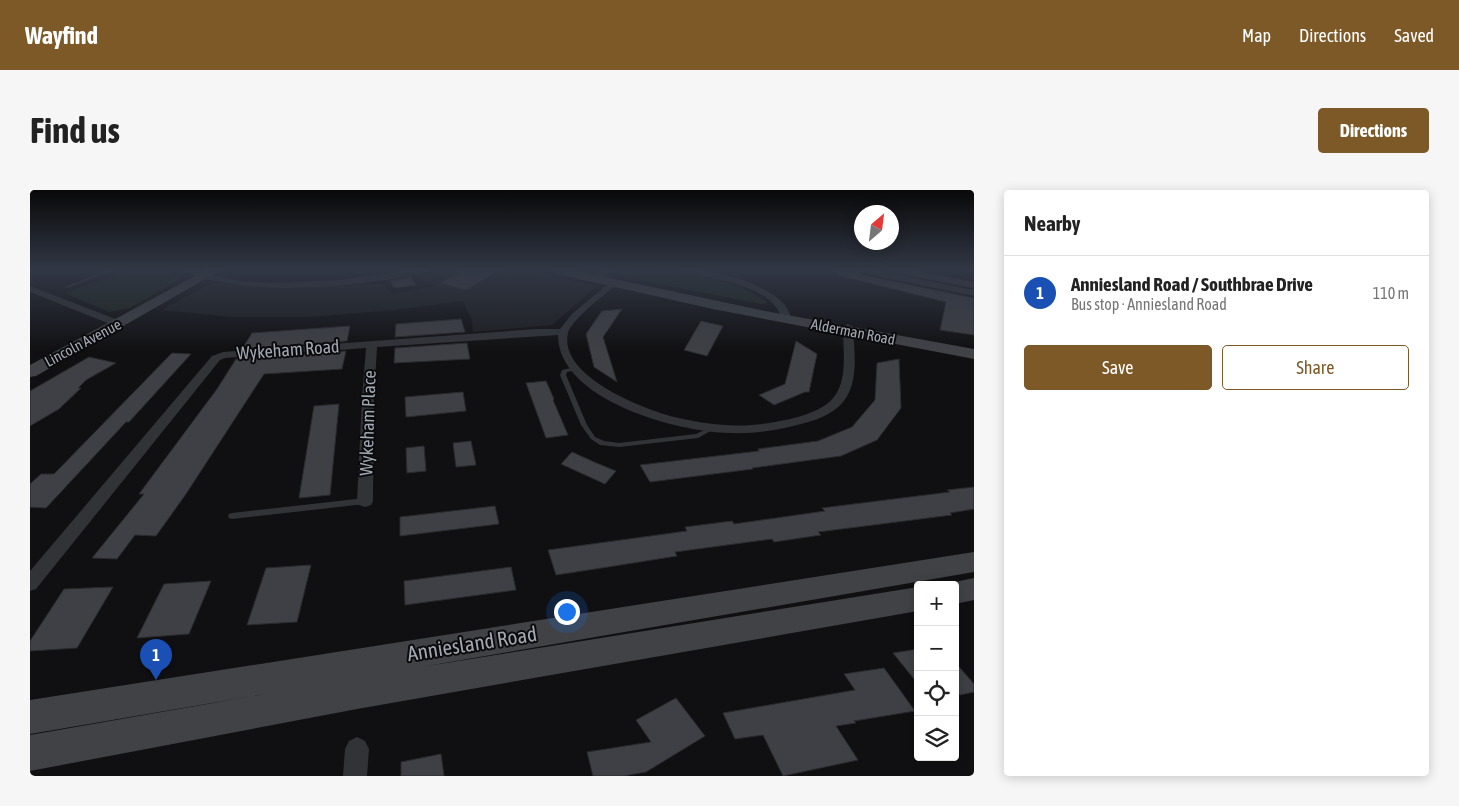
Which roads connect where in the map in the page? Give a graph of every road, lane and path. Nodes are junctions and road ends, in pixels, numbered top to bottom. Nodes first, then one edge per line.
1 (51, 297) edge
2 (162, 297) edge
3 (590, 297) edge
4 (705, 297) edge
5 (705, 297) edge
6 (767, 297) edge
7 (785, 315) junction
8 (120, 324) junction
9 (848, 329) junction
10 (563, 332) junction
11 (372, 345) junction
12 (974, 350) edge
13 (974, 354) edge
14 (575, 369) junction
15 (30, 372) edge
16 (712, 428) junction
17 (365, 501) joint
18 (232, 516) dead end
19 (974, 562) edge
20 (30, 584) edge
21 (834, 585) junction
22 (974, 589) edge
23 (959, 591) edge
24 (914, 600) edge
25 (856, 609) junction
26 (30, 716) edge
27 (357, 749) dead end
28 (30, 754) edge
29 (355, 776) edge

1 - 8 street
2 - 8 street, Lincoln Avenue
3 - 10 street
4 - 7 street, Alderman Road
5 - 9 street, Alderman Road
6 - 7 street
7 - 9 street, Alderman Road
8 - 15 street, Lincoln Avenue
9 - 12 street, Alderman Road
9 - 13 street, Alderman Road
9 - 16 street
10 - 11 street, Wykeham Road
10 - 14 street
11 - 17 street, Wykeham Place
11 - 20 street, Wykeham Road
14 - 16 street
14 - 16 lane
17 - 18 lane
19 - 21 street, Anniesland Road
21 - 25 street
21 - 26 street, Anniesland Road
22 - 23 street
24 - 25 street, Anniesland Road
25 - 28 street, Anniesland Road
27 - 29 street

